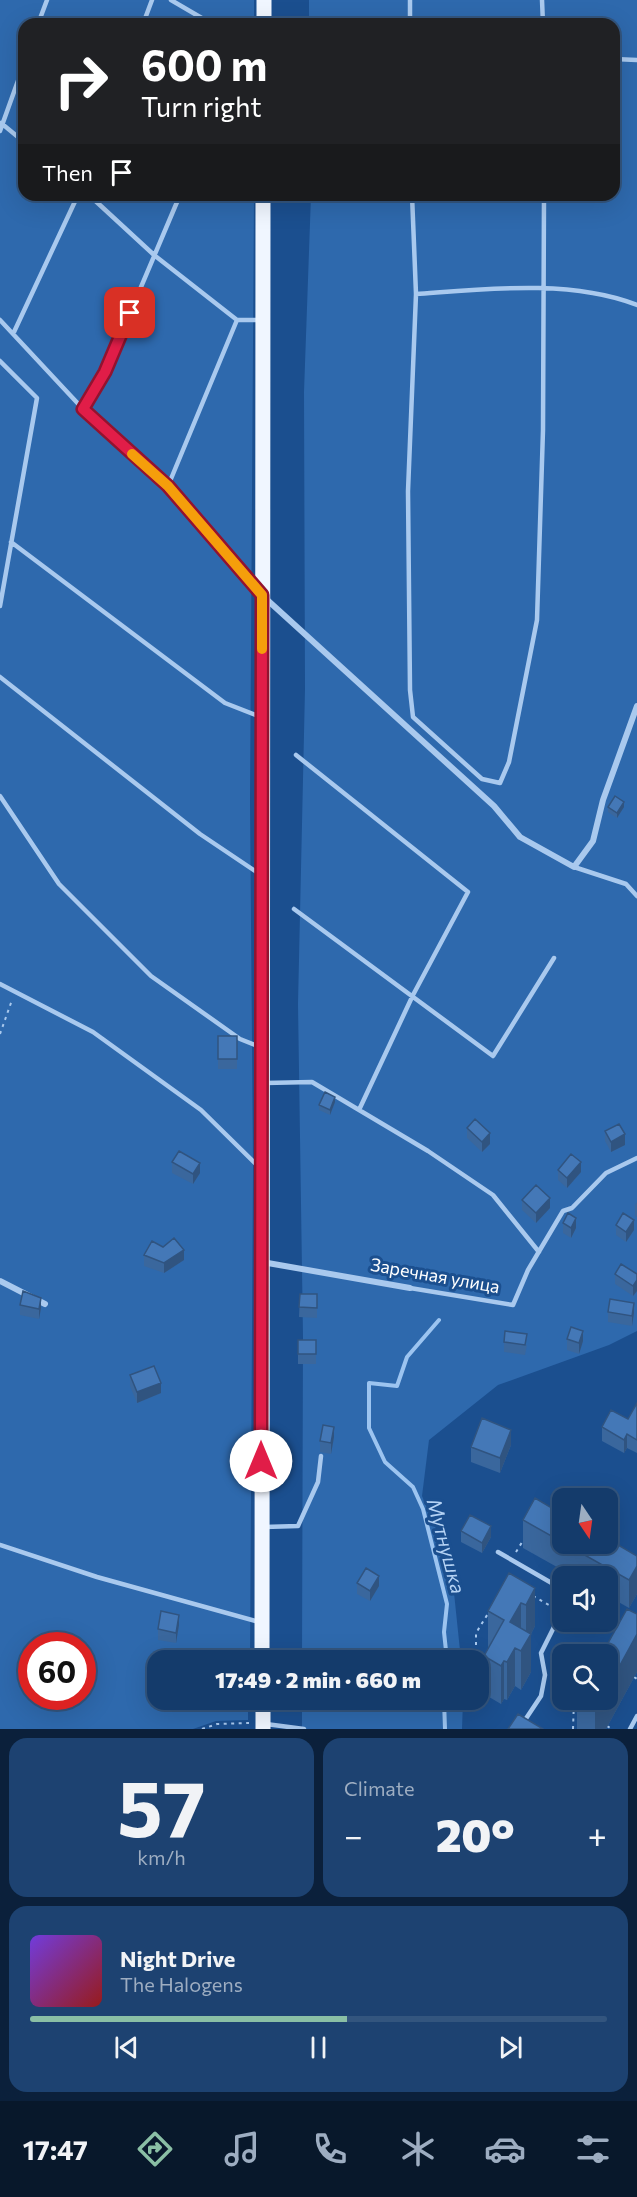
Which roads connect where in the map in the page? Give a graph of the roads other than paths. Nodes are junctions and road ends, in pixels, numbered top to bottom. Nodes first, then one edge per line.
1 (47, 0) edge
2 (152, 0) edge
3 (171, 0) edge
4 (264, 0) edge
5 (410, 0) edge
6 (542, 0) edge
7 (40, 18) edge
8 (145, 18) edge
9 (202, 18) edge
10 (264, 18) edge
11 (410, 18) edge
12 (543, 18) edge
13 (620, 59) edge
14 (637, 60) edge
15 (18, 79) edge
16 (1, 123) edge
17 (0, 131) edge
18 (18, 137) edge
19 (75, 201) edge
20 (96, 201) edge
21 (177, 201) edge
22 (263, 201) edge
23 (412, 201) edge
24 (544, 201) edge
25 (154, 255) junction
26 (545, 289) junction
27 (416, 294) junction
28 (637, 305) edge
29 (0, 320) edge
30 (237, 320) junction
31 (263, 320) junction
32 (14, 332) junction
33 (0, 361) edge
34 (83, 409) junction
35 (168, 486) junction
36 (11, 542) junction
37 (262, 595) junction
38 (0, 606) edge
39 (0, 677) edge
40 (637, 706) edge
41 (262, 718) junction
42 (296, 755) dead end
43 (0, 796) edge
44 (574, 867) junction
45 (263, 877) junction
46 (637, 896) edge
47 (294, 909) dead end
48 (554, 958) dead end
49 (0, 984) edge
50 (413, 995) junction
51 (261, 1047) junction
52 (262, 1083) junction
53 (359, 1110) junction
54 (637, 1158) edge
55 (262, 1169) junction
56 (539, 1252) junction
57 (262, 1262) junction
58 (0, 1281) edge
59 (410, 1288) joint
60 (45, 1304) dead end
61 (321, 1456) dead end
62 (261, 1527) junction
63 (0, 1545) edge
64 (498, 1552) dead end
65 (552, 1583) edge
66 (618, 1622) edge
67 (261, 1623) junction
68 (632, 1630) edge
69 (552, 1631) edge
70 (262, 1650) edge
71 (263, 1710) edge
72 (637, 1716) edge
73 (263, 1726) edge
74 (303, 1729) edge
75 (519, 1729) edge
76 (630, 1729) edge

1 - 7 lane
2 - 8 lane
3 - 9 lane
4 - 10 main road
5 - 11 lane
6 - 12 lane
13 - 14 lane
15 - 16 lane
16 - 17 lane
16 - 18 lane
19 - 32 lane
20 - 25 lane
21 - 25 lane
22 - 31 main road
23 - 27 lane
24 - 26 lane
25 - 30 lane
25 - 34 lane
26 - 27 lane
26 - 27 lane
26 - 28 lane
29 - 32 lane
30 - 31 lane
30 - 35 lane
31 - 37 main road
32 - 34 lane
33 - 36 lane
34 - 35 lane
35 - 37 lane
36 - 38 lane
36 - 41 lane
37 - 41 main road
37 - 44 street
39 - 45 lane
40 - 44 street
41 - 45 main road
42 - 50 lane
43 - 51 lane
44 - 46 lane
45 - 51 main road
47 - 50 lane
48 - 50 lane
49 - 55 lane
50 - 53 lane
51 - 52 main road
52 - 53 lane
52 - 55 main road
53 - 56 lane
54 - 56 lane, Заречная улица
55 - 57 main road
56 - 59 lane, Заречная улица
57 - 59 street, Заречная улица
57 - 62 main road
58 - 60 street
61 - 62 lane
62 - 67 main road
63 - 67 lane
64 - 65 lane
66 - 68 lane
67 - 70 main road
69 - 75 lane
71 - 73 main road
72 - 76 lane
73 - 74 lane

